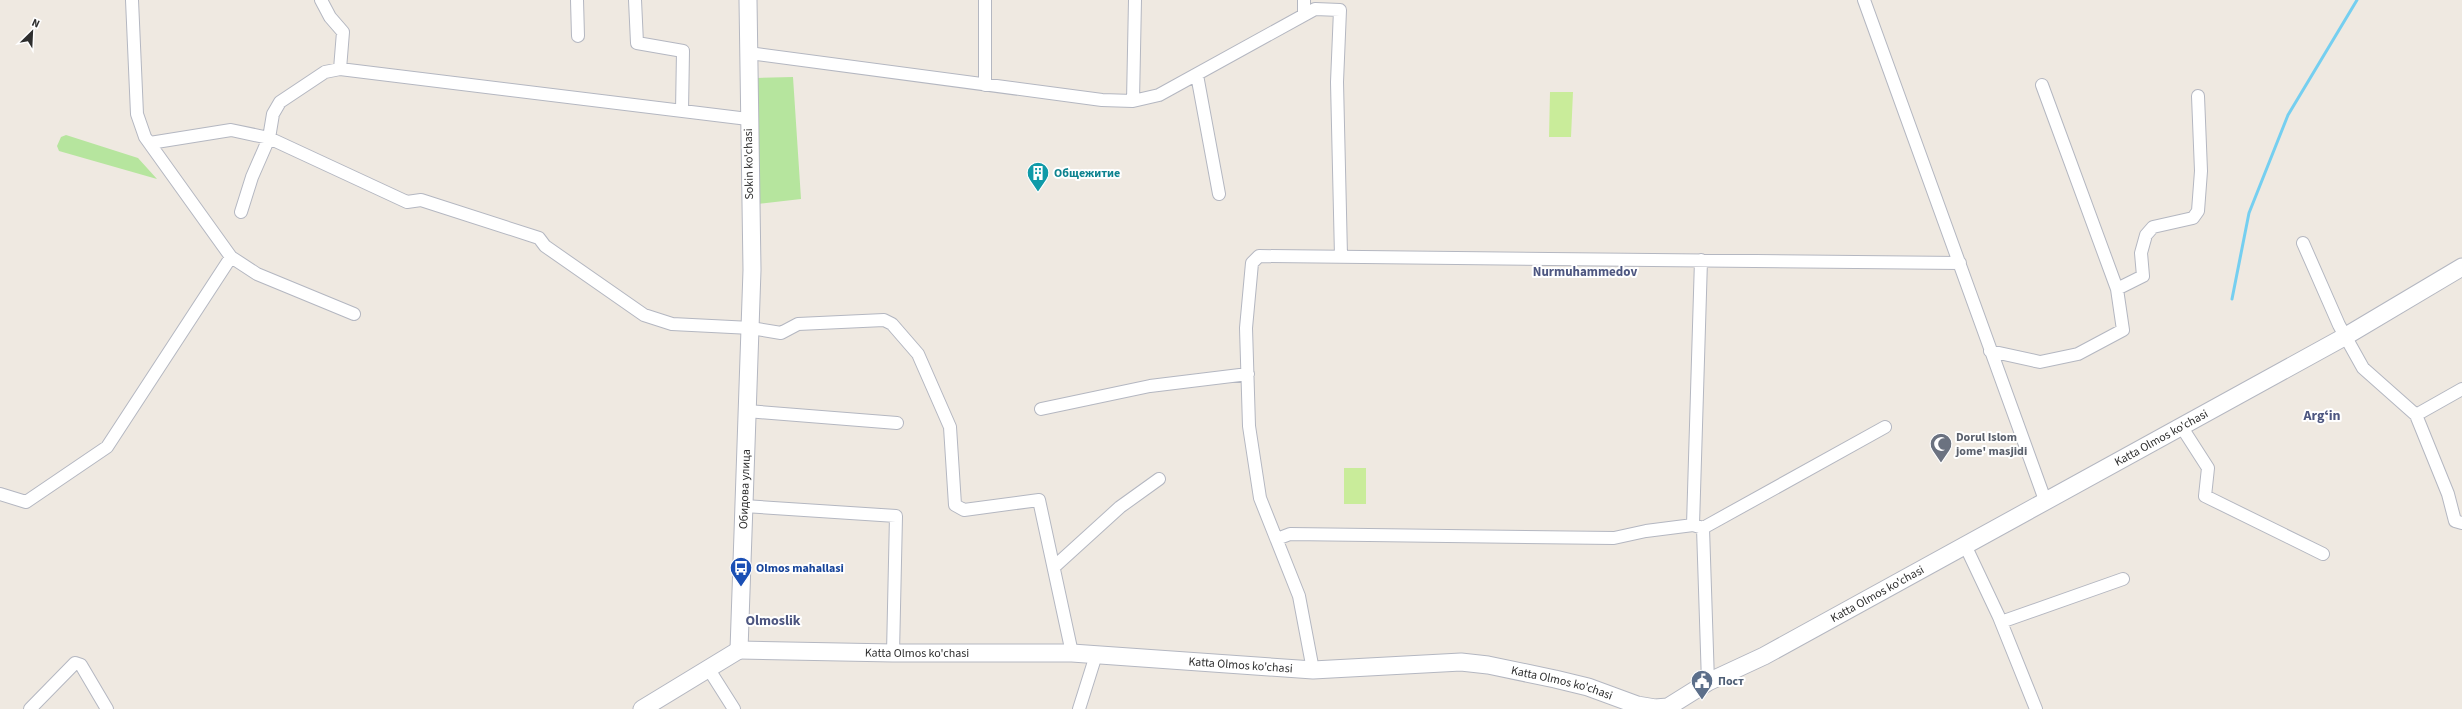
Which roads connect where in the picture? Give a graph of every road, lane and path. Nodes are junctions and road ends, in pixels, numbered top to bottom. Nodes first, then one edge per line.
1 (132, 0) edge
2 (320, 0) edge
3 (577, 0) edge
4 (635, 0) edge
5 (748, 0) edge
6 (985, 0) edge
7 (1135, 0) edge
8 (1304, 0) edge
9 (1864, 0) edge
10 (1304, 14) junction
11 (578, 36) dead end
12 (749, 53) junction
13 (340, 69) junction
14 (1197, 75) junction
15 (985, 85) junction
16 (2042, 85) dead end
17 (2198, 96) dead end
18 (1133, 101) junction
19 (682, 111) junction
20 (748, 119) junction
21 (269, 138) junction
22 (150, 142) junction
23 (1219, 194) dead end
24 (241, 212) dead end
25 (2303, 243) dead end
26 (1341, 256) junction
27 (231, 257) junction
28 (1701, 260) junction
29 (1960, 262) junction
30 (2462, 267) edge
31 (2117, 289) junction
32 (354, 314) dead end
33 (751, 328) junction
34 (2346, 336) junction
35 (1990, 351) junction
36 (1248, 374) junction
37 (2462, 389) edge
38 (1041, 409) dead end
39 (747, 411) junction
40 (2416, 414) junction
41 (897, 423) dead end
42 (2181, 426) junction
43 (1885, 427) dead end
44 (1159, 479) dead end
45 (0, 494) edge
46 (2045, 500) junction
47 (744, 506) junction
48 (2462, 523) edge
49 (1698, 526) junction
50 (1277, 540) junction
51 (1966, 545) junction
52 (2323, 554) dead end
53 (1054, 567) junction
54 (2123, 579) dead end
55 (2001, 622) junction
56 (739, 650) junction
57 (893, 654) junction
58 (1072, 654) junction
59 (1096, 655) junction
60 (708, 668) junction
61 (1314, 670) junction
62 (1708, 682) junction
63 (1680, 705) edge
64 (30, 709) edge
65 (107, 709) edge
66 (642, 709) edge
67 (734, 709) edge
68 (1079, 709) edge
69 (2036, 709) edge

1 - 22 street
2 - 13 street
3 - 11 street
4 - 19 street
5 - 12 street, Sokin ko'chasi
6 - 15 street
7 - 18 street
8 - 10 street
9 - 29 street
10 - 14 street
10 - 26 street
12 - 15 street
12 - 20 street, Sokin ko'chasi
13 - 19 street
13 - 21 street
14 - 18 street
14 - 23 street
15 - 18 street
16 - 31 street
17 - 31 street
19 - 20 street
20 - 33 street, Sokin ko'chasi
21 - 22 street
21 - 24 street
21 - 33 street
22 - 27 street
25 - 34 street
26 - 28 street
26 - 36 street
27 - 32 street
27 - 45 street
28 - 29 street
28 - 49 street
29 - 35 street
30 - 34 street, Katta Olmos ko'chasi
31 - 35 street
33 - 39 street, Обидова улица
33 - 53 street
34 - 40 street
34 - 42 street, Katta Olmos ko'chasi
35 - 46 street
36 - 38 street
36 - 50 street
37 - 40 street
39 - 41 street
39 - 47 street, Обидова улица
40 - 48 street
42 - 46 street, Katta Olmos ko'chasi
42 - 52 street
43 - 49 street
44 - 53 street
46 - 51 street, Katta Olmos ko'chasi
47 - 56 street, Обидова улица
47 - 57 street
49 - 50 street
49 - 62 street
50 - 61 street
51 - 55 street
51 - 62 street, Katta Olmos ko'chasi
53 - 58 street
54 - 55 street
55 - 69 street
56 - 57 street, Katta Olmos ko'chasi
56 - 60 street
57 - 58 street, Katta Olmos ko'chasi
58 - 59 street, Katta Olmos ko'chasi
59 - 61 street, Katta Olmos ko'chasi
59 - 68 street
60 - 66 street
60 - 67 street
61 - 63 street, Katta Olmos ko'chasi
62 - 63 street, Katta Olmos ko'chasi
64 - 65 street

